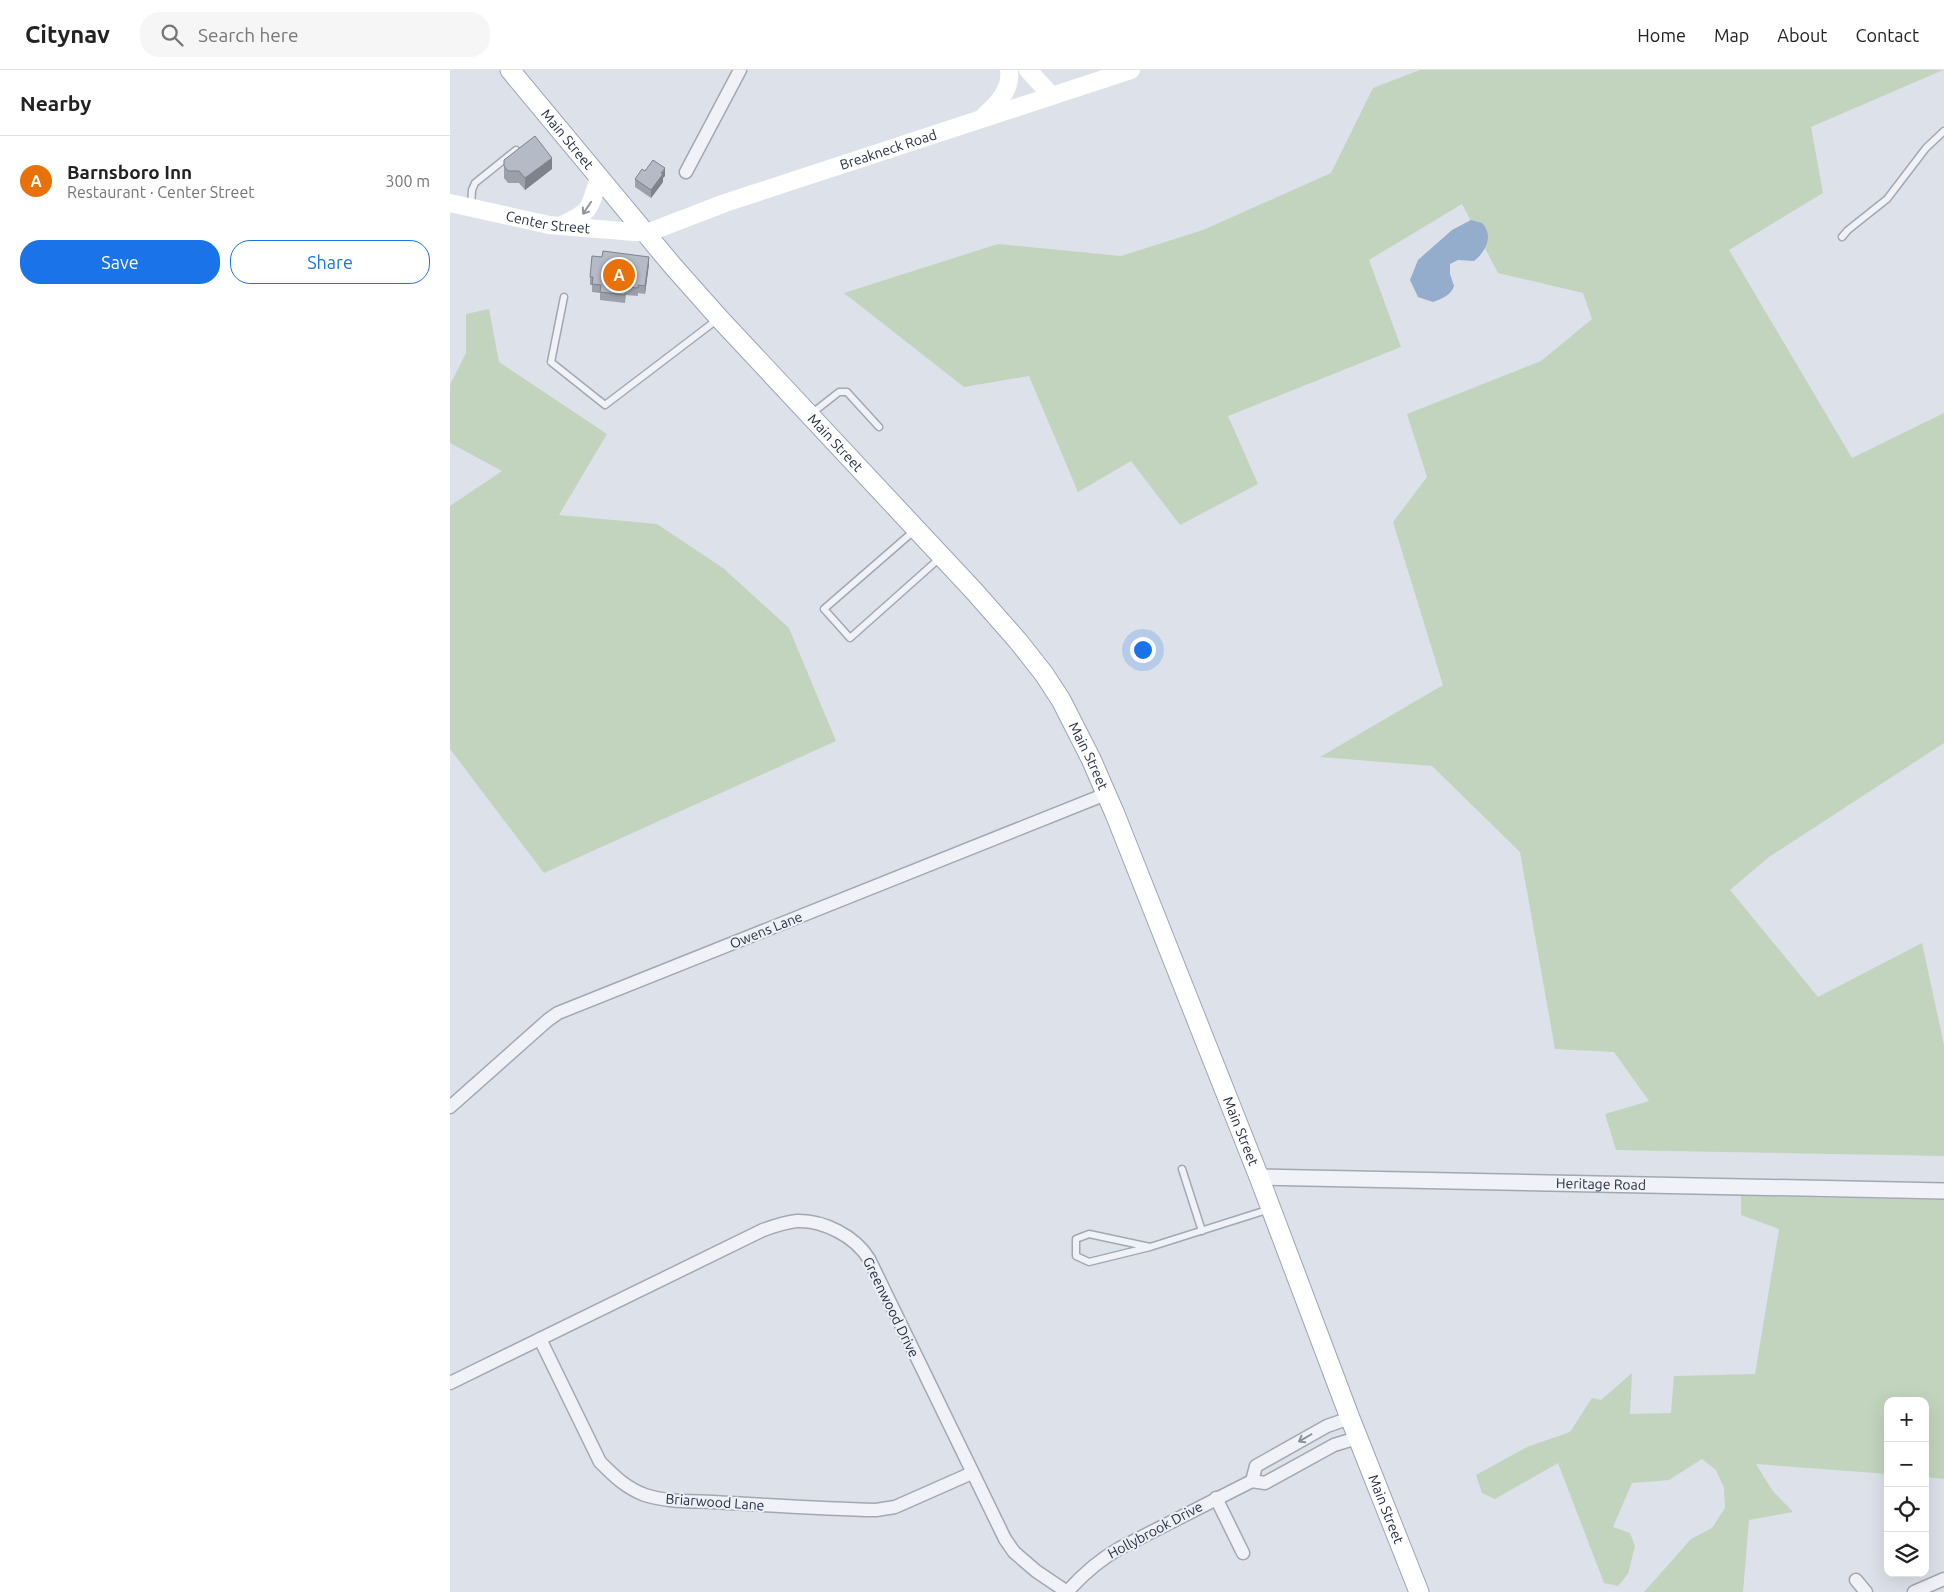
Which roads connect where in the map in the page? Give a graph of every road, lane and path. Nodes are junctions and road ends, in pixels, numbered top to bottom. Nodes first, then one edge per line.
1 (510, 70) edge
2 (740, 70) edge
3 (1008, 70) edge
4 (1028, 70) edge
5 (1131, 70) edge
6 (1051, 95) junction
7 (983, 118) junction
8 (1944, 131) edge
9 (516, 150) edge
10 (686, 172) dead end
11 (599, 177) junction
12 (450, 203) edge
13 (470, 208) junction
14 (559, 226) junction
15 (647, 233) junction
16 (1842, 238) dead end
17 (564, 297) dead end
18 (719, 318) junction
19 (810, 415) junction
20 (879, 427) dead end
21 (916, 529) junction
22 (942, 556) junction
23 (1106, 794) junction
24 (450, 1107) edge
25 (1182, 1169) dead end
26 (1259, 1177) junction
27 (1944, 1191) edge
28 (1271, 1209) junction
29 (1202, 1231) junction
30 (1150, 1247) junction
31 (540, 1339) junction
32 (450, 1383) edge
33 (1350, 1418) junction
34 (1357, 1438) junction
35 (972, 1473) junction
36 (1252, 1481) junction
37 (1216, 1498) junction
38 (1243, 1553) dead end
39 (1944, 1579) edge
40 (1856, 1580) dead end
41 (1067, 1592) edge
42 (1420, 1592) edge
43 (1866, 1592) edge
44 (1914, 1592) edge

1 - 11 main road, Main Street
2 - 10 street
3 - 7 main road
4 - 6 main road
5 - 6 main road, Breakneck Road
6 - 7 main road, Breakneck Road
7 - 15 main road, Breakneck Road
8 - 16 lane
9 - 13 lane
11 -> 14 main road
11 - 15 main road, Main Street
12 - 13 main road, Center Street
13 - 14 main road, Center Street
14 - 15 main road, Center Street
15 - 18 main road, Main Street
17 - 18 lane
18 - 19 main road, Main Street
19 - 20 lane
19 - 21 main road, Main Street
21 - 22 main road, Main Street
21 - 22 lane
22 - 23 main road, Main Street
23 - 24 street, Owens Lane
23 - 26 main road, Main Street
25 - 29 lane
26 - 27 street, Heritage Road
26 - 28 main road, Main Street
28 - 29 lane
28 - 33 main road, Main Street
29 - 30 lane
30 - 30 lane
31 - 32 street, Greenwood Drive
31 - 35 street, Briarwood Lane
31 - 35 street, Greenwood Drive
33 - 34 main road, Main Street
33 -> 36 street
34 - 36 street, Hollybrook Drive
34 - 42 main road, Main Street
35 - 41 street, Greenwood Drive
36 - 37 street, Hollybrook Drive
37 - 38 street
37 - 41 street, Hollybrook Drive
39 - 44 street
40 - 43 street

